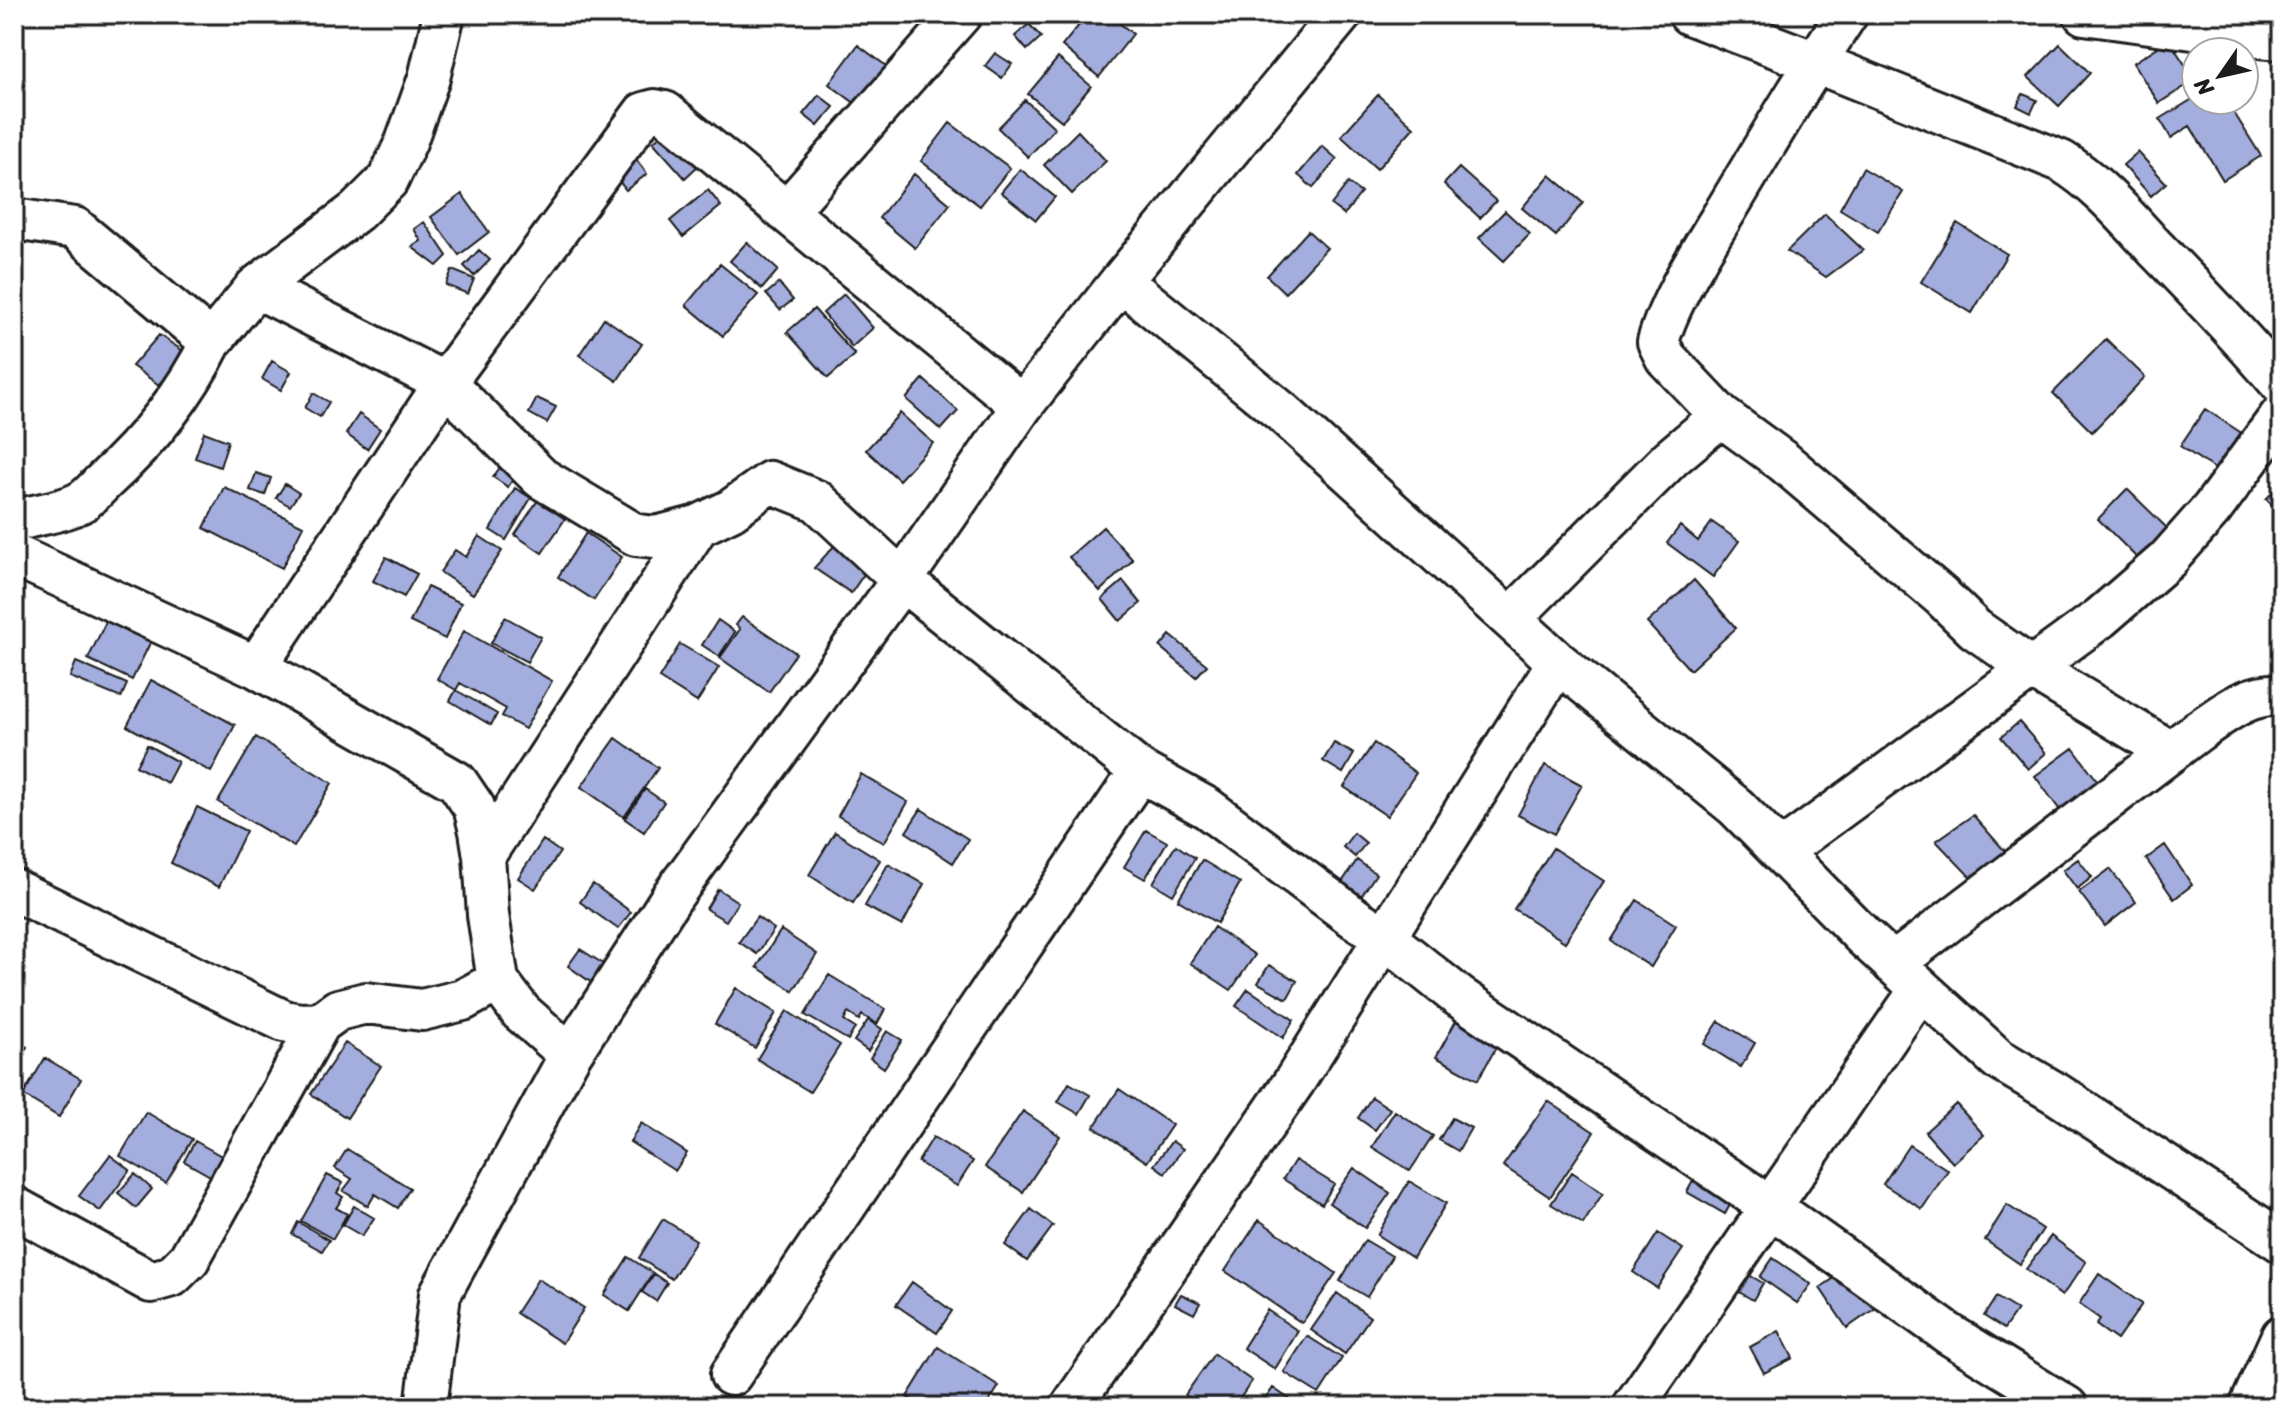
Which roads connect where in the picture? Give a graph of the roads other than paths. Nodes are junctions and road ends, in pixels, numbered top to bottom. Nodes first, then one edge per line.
1 (444, 14) edge
2 (961, 14) edge
3 (1341, 14) edge
4 (1689, 14) edge
5 (1847, 14) edge
6 (2084, 14) edge
7 (2247, 25) edge
8 (2282, 39) edge
9 (1815, 62) junction
10 (786, 212) junction
11 (14, 219) edge
12 (1121, 281) junction
13 (256, 287) junction
14 (211, 342) junction
15 (445, 383) junction
16 (2282, 385) edge
17 (1022, 406) junction
18 (2282, 414) edge
19 (1721, 416) junction
20 (14, 522) edge
21 (698, 526) junction
22 (14, 555) edge
23 (902, 580) junction
24 (1511, 618) junction
25 (1558, 662) junction
26 (256, 667) junction
27 (2031, 668) junction
28 (2282, 695) edge
29 (2171, 752) junction
30 (1140, 771) junction
31 (1780, 852) junction
32 (484, 856) junction
33 (14, 890) edge
34 (1384, 937) junction
35 (1906, 977) junction
36 (498, 981) junction
37 (320, 1023) junction
38 (570, 1055) junction
39 (14, 1207) edge
40 (1771, 1207) junction
41 (2282, 1242) edge
42 (2282, 1336) edge
43 (731, 1375) dead end
44 (428, 1407) edge
45 (1071, 1407) edge
46 (1633, 1407) edge
47 (2067, 1407) edge
48 (2250, 1407) edge

1 - 13 street
2 - 10 street
3 - 12 street
4 - 9 street
5 - 9 street
6 - 7 street
7 - 8 street
9 - 16 street
9 - 19 street
10 - 15 street
10 - 17 street
11 - 14 street
12 - 17 street
12 - 24 street
13 - 14 street
13 - 15 street
14 - 20 street
15 - 21 street
15 - 26 street
17 - 23 street
18 - 27 street
19 - 24 street
19 - 27 street
21 - 23 street
21 - 32 street
22 - 26 street
23 - 30 street
23 - 38 street
24 - 25 street
25 - 31 street
25 - 34 street
26 - 32 street
27 - 29 street
27 - 31 street
28 - 29 street
29 - 35 street
30 - 34 street
30 - 43 street
31 - 35 street
32 - 36 street
33 - 37 street
34 - 40 street
34 - 45 street
35 - 40 street
35 - 41 street
36 - 37 street
36 - 38 street
37 - 39 street
38 - 44 street
40 - 46 street
40 - 47 street
42 - 48 street

